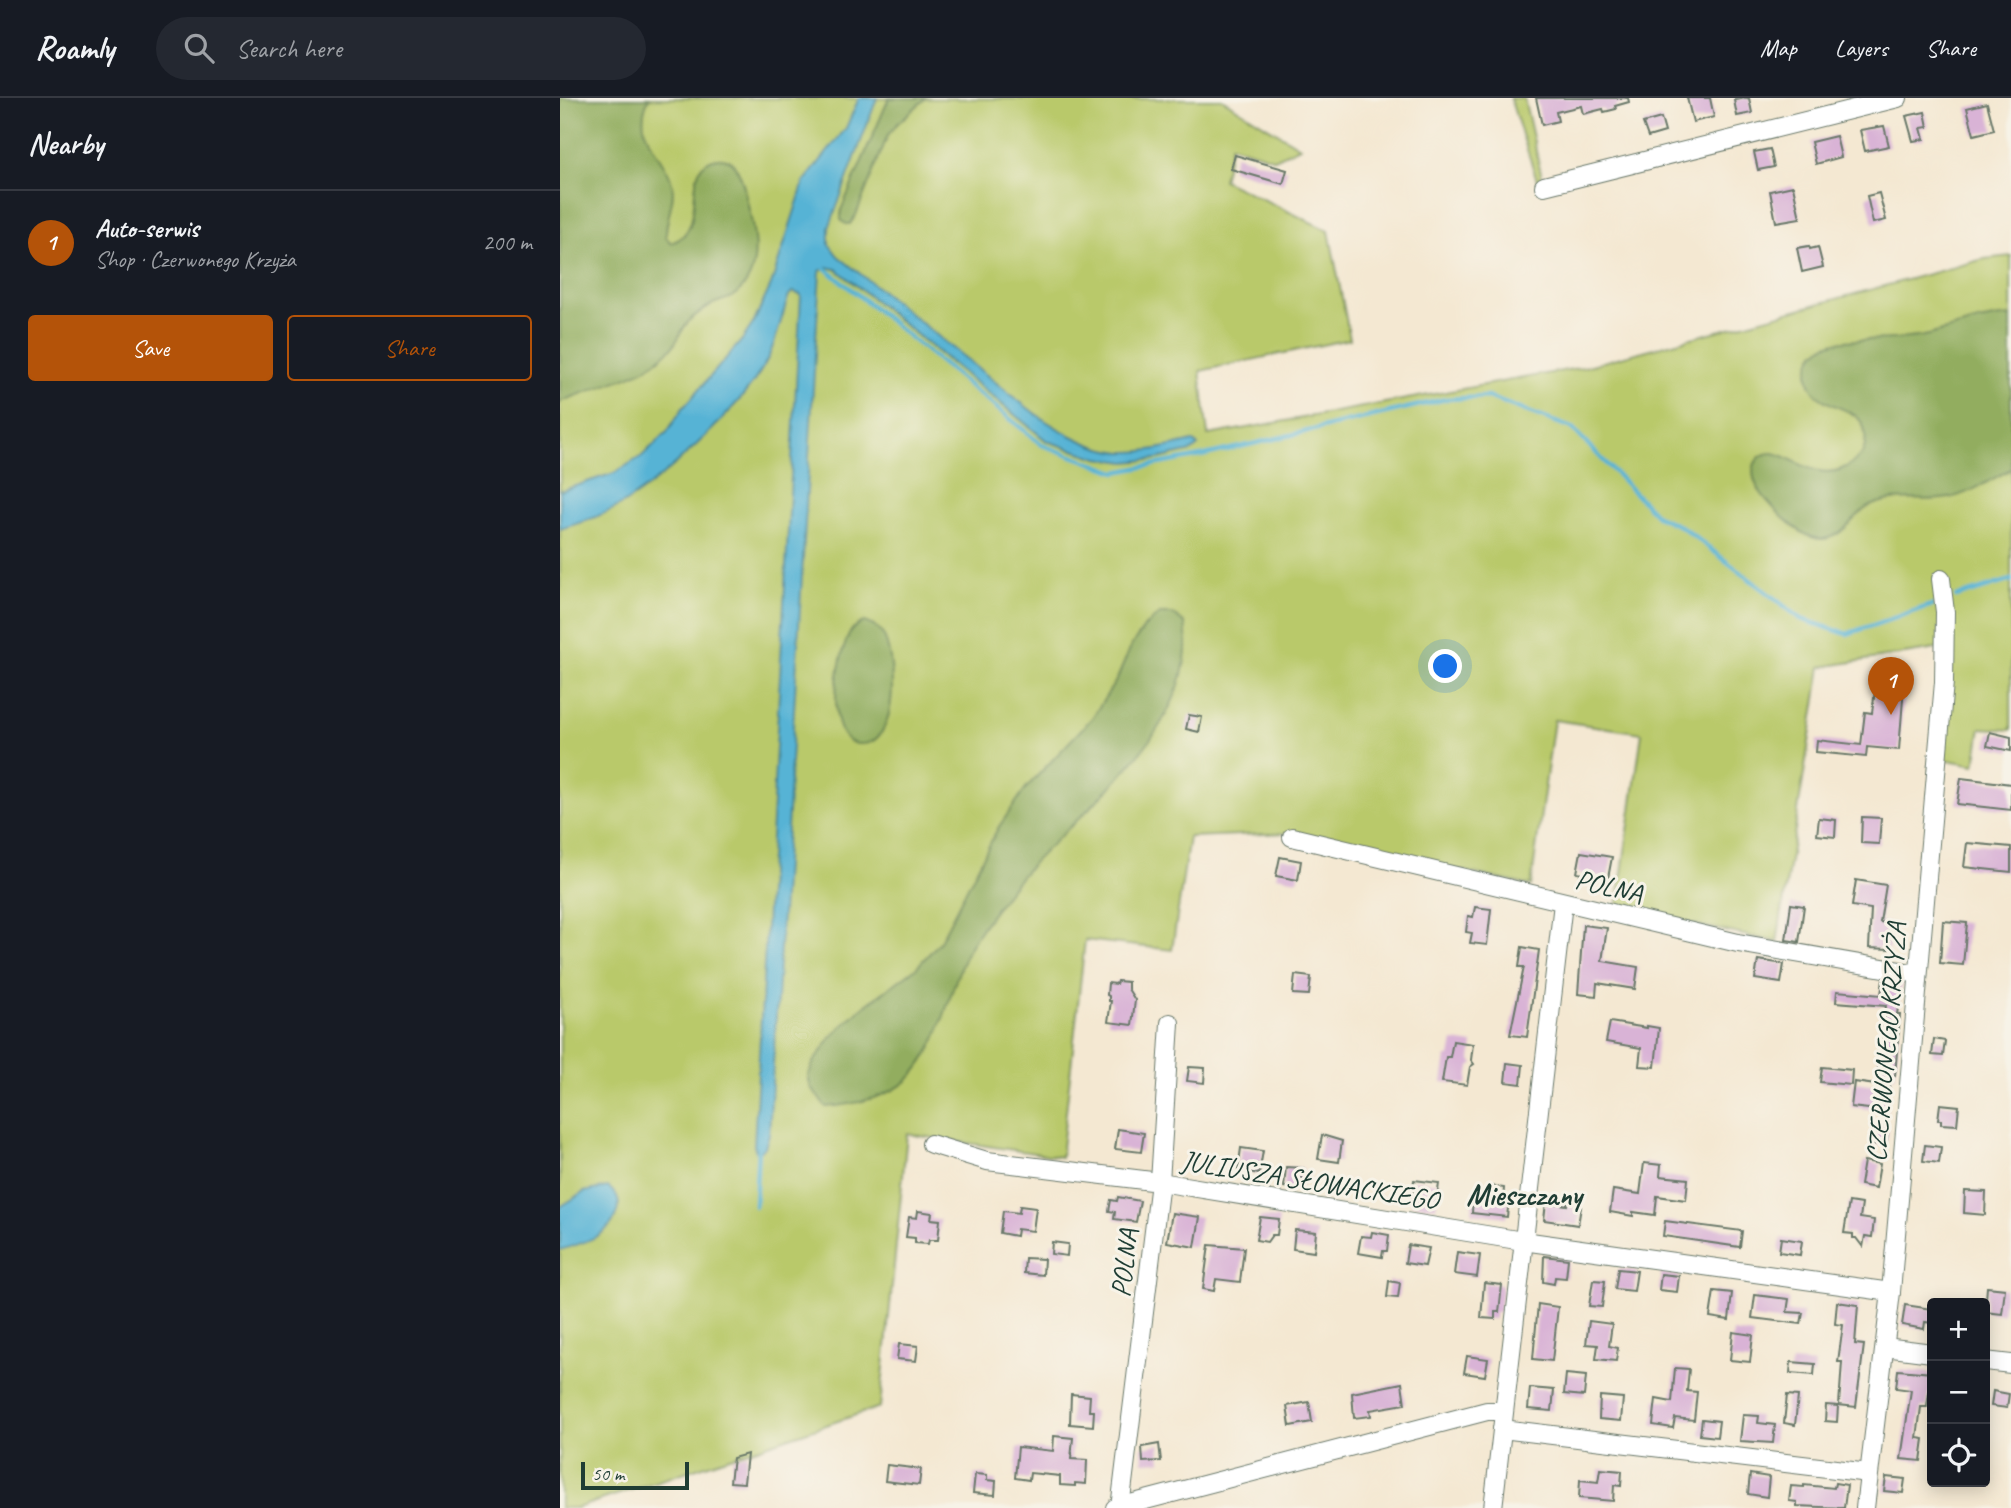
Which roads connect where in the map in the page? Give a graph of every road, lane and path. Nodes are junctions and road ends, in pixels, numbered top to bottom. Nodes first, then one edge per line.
1 (1898, 98) edge
2 (1544, 186) dead end
3 (1941, 579) dead end
4 (1292, 837) dead end
5 (1563, 903) junction
6 (1918, 974) junction
7 (1170, 1023) dead end
8 (931, 1144) dead end
9 (1160, 1182) junction
10 (1523, 1241) junction
11 (1891, 1292) junction
12 (1885, 1347) junction
13 (1927, 1352) edge
14 (1990, 1361) edge
15 (2011, 1364) edge
16 (1503, 1420) junction
17 (1869, 1473) junction
18 (1119, 1508) edge
19 (1493, 1508) edge
20 (1864, 1508) edge

1 - 2 street
3 - 6 street, CZERWONEGO KRZYŻA
4 - 5 street, POLNA
5 - 6 street, POLNA
5 - 10 street
6 - 11 street, CZERWONEGO KRZYŻA
7 - 9 street, POLNA
8 - 9 street, JULIUSZA SŁOWACKIEGO
9 - 10 street, JULIUSZA SŁOWACKIEGO
9 - 18 street, POLNA
10 - 11 street, JULIUSZA SŁOWACKIEGO
10 - 16 street
11 - 12 street, CZERWONEGO KRZYŻA
12 - 13 street
12 - 17 street, CZERWONEGO KRZYŻA
14 - 15 street
16 - 17 street
16 - 18 street
16 - 19 street
17 - 20 street, CZERWONEGO KRZYŻA

